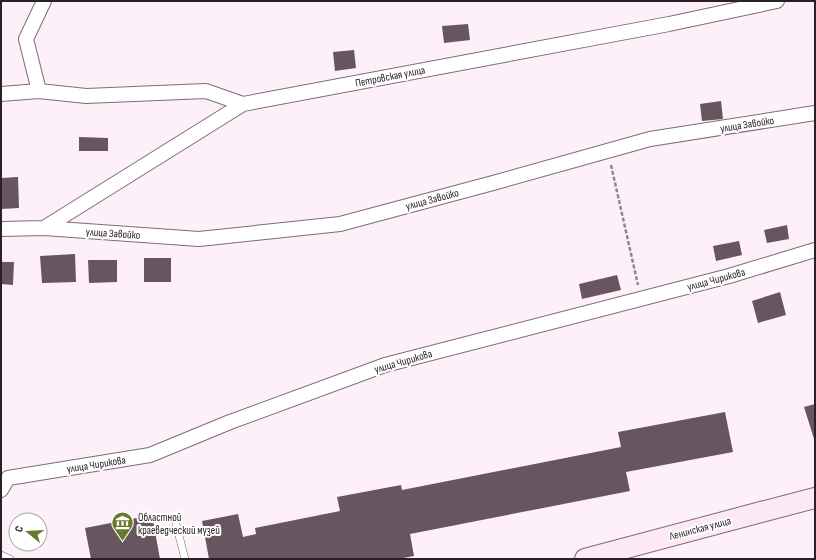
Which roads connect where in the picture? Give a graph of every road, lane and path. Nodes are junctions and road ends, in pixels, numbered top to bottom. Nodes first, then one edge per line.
1 (44, 1) edge
2 (777, 1) edge
3 (39, 91) junction
4 (1, 94) edge
5 (243, 104) junction
6 (815, 113) edge
7 (608, 151) junction
8 (44, 228) junction
9 (1, 229) edge
10 (815, 250) edge
11 (642, 299) junction
12 (1, 490) edge
13 (815, 498) edge
14 (176, 524) dead end
15 (1, 555) edge
16 (10, 559) edge
17 (184, 559) edge
18 (585, 559) edge

1 - 3 street
2 - 5 street, Петровская улица
3 - 4 street
3 - 5 street
5 - 8 street
6 - 7 street, улица Завойко
7 - 8 street, улица Завойко
7 - 11 path
8 - 9 street, улица Завойко
10 - 11 street, улица Чирикова
11 - 12 street, улица Чирикова
13 - 18 main road, Ленинская улица
14 - 17 lane
15 - 16 lane

